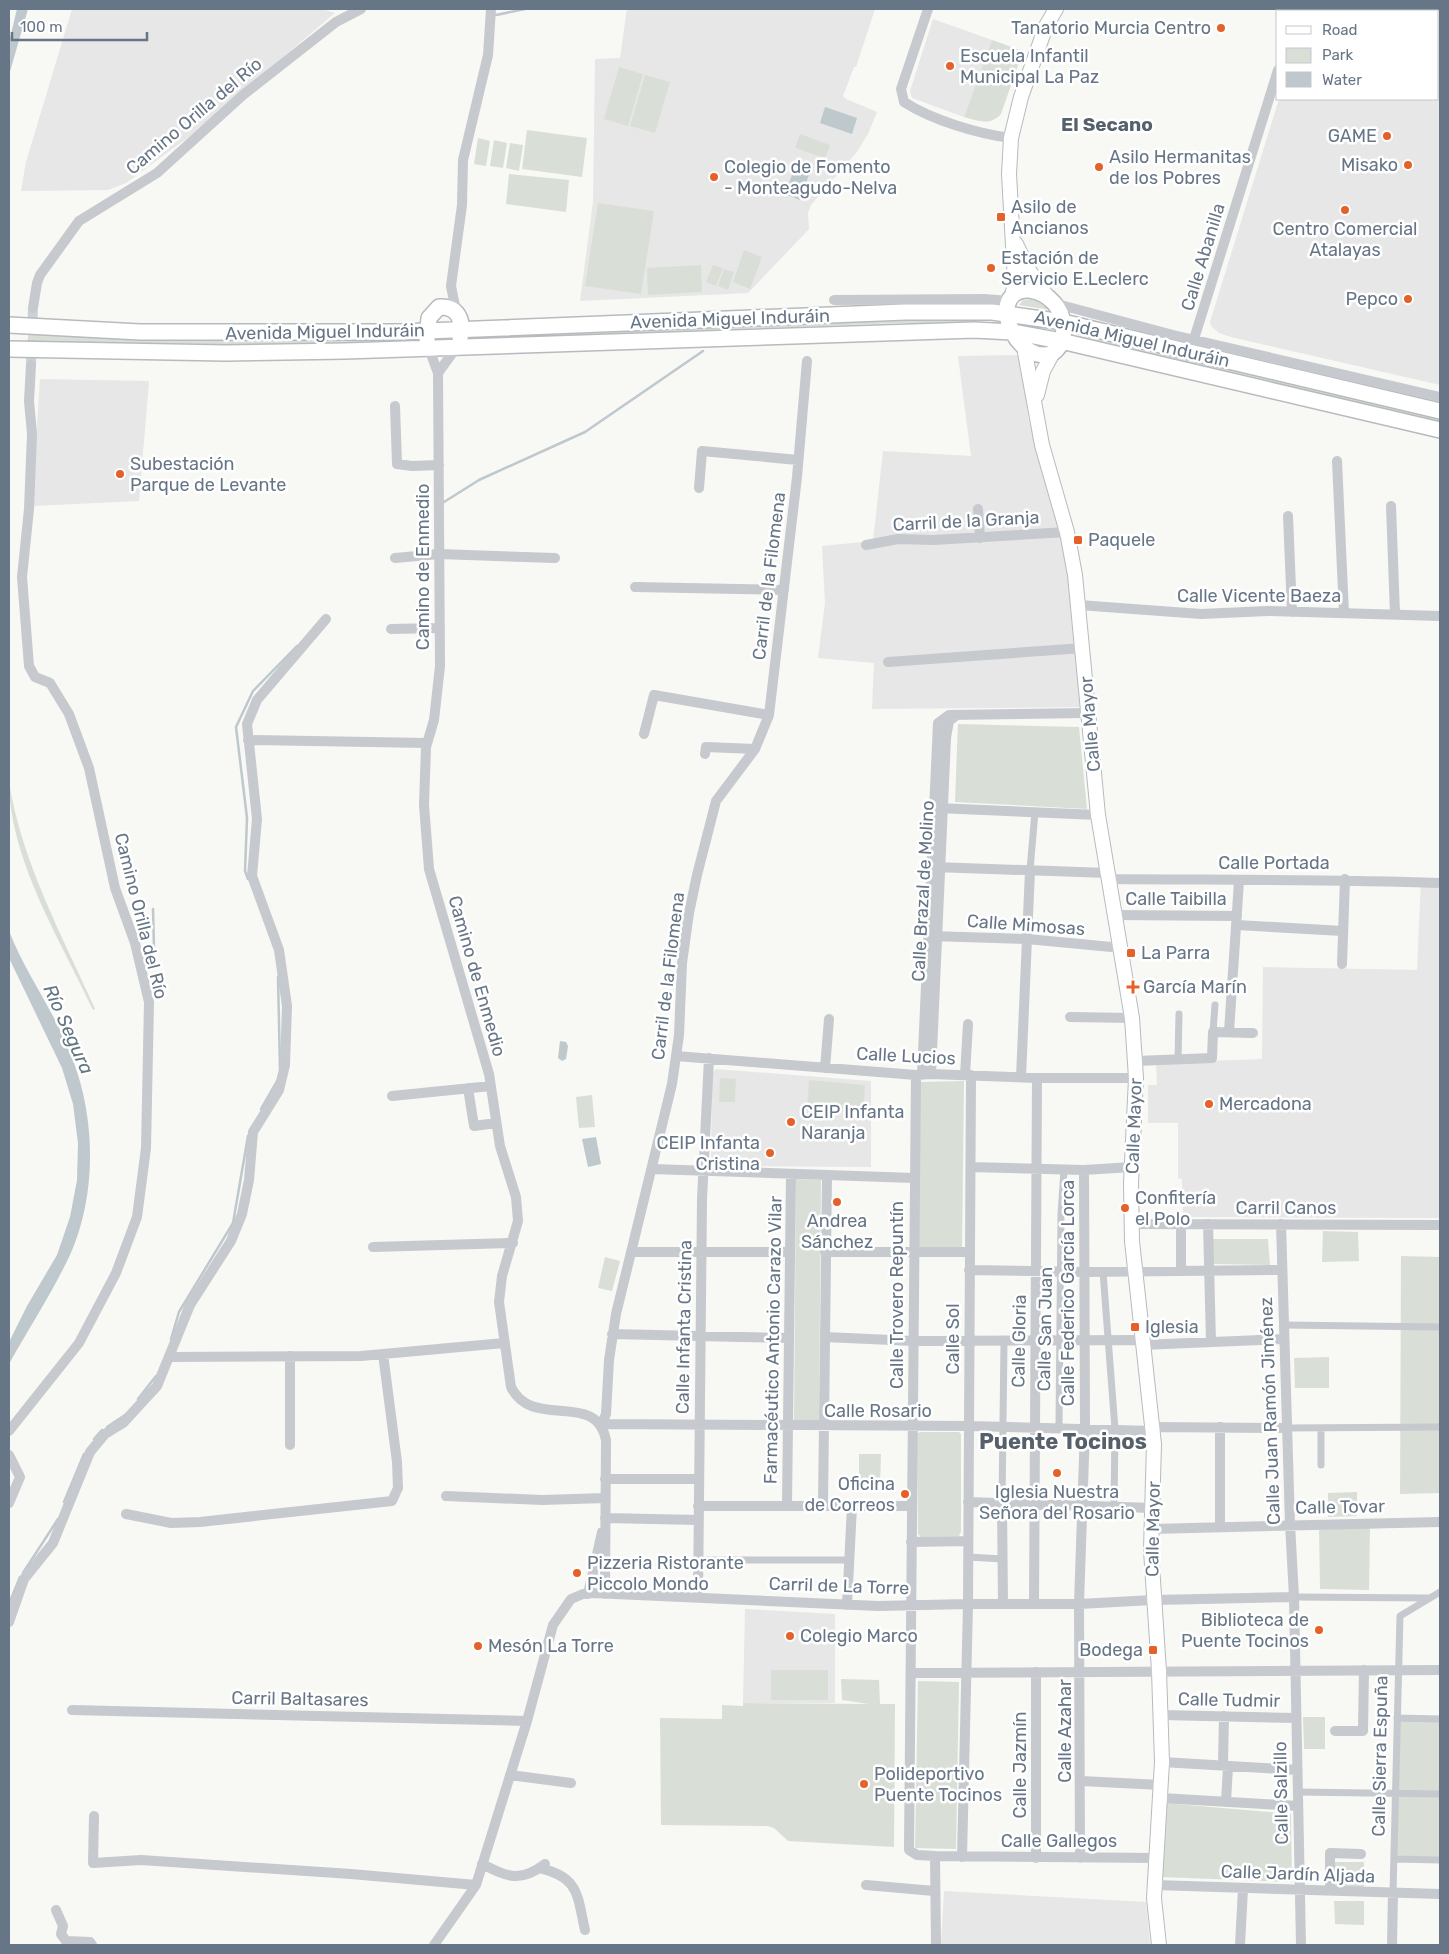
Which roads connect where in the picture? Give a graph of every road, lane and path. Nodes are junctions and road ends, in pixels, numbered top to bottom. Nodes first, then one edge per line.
1 (361, 9) edge
2 (491, 9) edge
3 (928, 9) edge
4 (1056, 9) edge
5 (1276, 76) edge
6 (1011, 138) junction
7 (1014, 240) junction
8 (451, 286) junction
9 (834, 300) dead end
10 (1053, 302) junction
11 (1009, 303) junction
12 (439, 307) junction
13 (33, 308) tunnel mouth
14 (456, 311) junction
15 (1063, 322) junction
16 (14, 325) edge
17 (462, 329) junction
18 (426, 331) junction
19 (1012, 332) junction
20 (1194, 339) junction
21 (1057, 346) junction
22 (1024, 347) junction
23 (456, 348) junction
24 (14, 349) edge
25 (429, 349) junction
26 (807, 361) dead end
27 (31, 365) tunnel mouth
28 (438, 373) junction
29 (1440, 397) edge
30 (1036, 403) junction
31 (395, 406) dead end
32 (1440, 411) edge
33 (1440, 430) edge
34 (798, 460) junction
35 (1336, 461) dead end
36 (439, 465) junction
37 (699, 488) dead end
38 (1391, 506) dead end
39 (978, 509) dead end
40 (1288, 516) dead end
41 (1067, 532) junction
42 (980, 538) junction
43 (866, 545) dead end
44 (439, 554) junction
45 (395, 558) dead end
46 (555, 558) dead end
47 (635, 587) dead end
48 (784, 590) junction
49 (1079, 605) junction
50 (1292, 612) junction
51 (1344, 613) junction
52 (1395, 614) junction
53 (1440, 616) edge
54 (326, 619) dead end
55 (440, 628) junction
56 (391, 629) dead end
57 (1083, 648) junction
58 (888, 662) dead end
59 (1087, 713) junction
60 (768, 714) junction
61 (644, 734) dead end
62 (248, 740) junction
63 (427, 743) junction
64 (755, 749) junction
65 (705, 754) dead end
66 (938, 808) junction
67 (1035, 812) junction
68 (1098, 815) junction
69 (936, 867) junction
70 (1030, 870) junction
71 (1108, 876) junction
72 (1345, 879) junction
73 (1239, 881) junction
74 (1440, 883) edge
75 (1114, 915) junction
76 (1237, 920) junction
77 (1343, 931) junction
78 (933, 936) junction
79 (1027, 940) junction
80 (1122, 948) junction
81 (1342, 964) dead end
82 (1215, 1005) dead end
83 (1179, 1014) dead end
84 (1070, 1016) dead end
85 (1132, 1018) junction
86 (830, 1019) dead end
87 (968, 1024) dead end
88 (1213, 1032) junction
89 (1229, 1032) junction
90 (1254, 1033) dead end
91 (676, 1056) junction
92 (709, 1058) junction
93 (1178, 1059) junction
94 (1136, 1061) junction
95 (826, 1068) junction
96 (923, 1074) junction
97 (968, 1075) junction
98 (1021, 1077) junction
99 (1037, 1078) junction
100 (1136, 1078) junction
101 (491, 1086) junction
102 (468, 1088) junction
103 (392, 1096) dead end
104 (496, 1123) junction
105 (971, 1167) junction
106 (1132, 1167) junction
107 (652, 1170) junction
108 (1037, 1170) junction
109 (1064, 1170) junction
110 (1084, 1170) junction
111 (704, 1172) junction
112 (791, 1175) junction
113 (827, 1176) junction
114 (914, 1178) junction
115 (1131, 1224) junction
116 (1181, 1224) junction
117 (1208, 1224) junction
118 (1281, 1224) junction
119 (1440, 1225) edge
120 (513, 1243) junction
121 (373, 1247) dead end
122 (632, 1252) junction
123 (701, 1252) junction
124 (790, 1252) junction
125 (826, 1252) junction
126 (914, 1252) junction
127 (969, 1252) junction
128 (970, 1270) junction
129 (1282, 1270) junction
130 (1037, 1271) junction
131 (1134, 1271) junction
132 (1182, 1271) junction
133 (1210, 1271) junction
134 (1060, 1272) junction
135 (1084, 1272) junction
136 (1103, 1272) junction
137 (1284, 1325) junction
138 (1440, 1327) edge
139 (612, 1334) junction
140 (700, 1336) junction
141 (825, 1337) junction
142 (789, 1338) junction
143 (1284, 1339) junction
144 (1108, 1340) junction
145 (913, 1341) junction
146 (969, 1341) junction
147 (1060, 1341) junction
148 (1084, 1341) junction
149 (1004, 1342) junction
150 (1035, 1342) junction
151 (1142, 1342) junction
152 (1211, 1342) junction
153 (504, 1343) junction
154 (383, 1354) junction
155 (290, 1356) junction
156 (170, 1357) junction
157 (602, 1425) junction
158 (699, 1426) junction
159 (969, 1426) junction
160 (788, 1427) junction
161 (824, 1427) junction
162 (913, 1427) junction
163 (1002, 1427) junction
164 (1220, 1427) junction
165 (1035, 1428) junction
166 (1059, 1428) junction
167 (1085, 1428) junction
168 (1287, 1428) junction
169 (1321, 1428) junction
170 (1440, 1428) edge
171 (1153, 1429) junction
172 (1115, 1430) junction
173 (9, 1431) edge
174 (290, 1445) dead end
175 (9, 1455) edge
176 (1321, 1465) dead end
177 (606, 1479) junction
178 (699, 1479) junction
179 (446, 1496) dead end
180 (605, 1498) junction
181 (968, 1502) junction
182 (9, 1503) edge
183 (1002, 1503) junction
184 (1034, 1504) junction
185 (698, 1506) junction
186 (788, 1506) junction
187 (823, 1506) junction
188 (852, 1506) junction
189 (912, 1506) junction
190 (1082, 1506) junction
191 (1114, 1507) junction
192 (1152, 1508) junction
193 (126, 1514) dead end
194 (605, 1518) junction
195 (698, 1520) junction
196 (1440, 1522) edge
197 (1290, 1524) junction
198 (1220, 1527) junction
199 (1151, 1529) junction
200 (968, 1541) junction
201 (911, 1542) junction
202 (968, 1557) junction
203 (1002, 1559) junction
204 (698, 1560) junction
205 (850, 1560) junction
206 (1440, 1592) edge
207 (588, 1594) junction
208 (605, 1594) junction
209 (698, 1597) junction
210 (1294, 1597) junction
211 (1429, 1598) junction
212 (1153, 1600) junction
213 (968, 1604) junction
214 (1003, 1604) junction
215 (1034, 1604) junction
216 (1079, 1604) junction
217 (847, 1605) junction
218 (911, 1605) junction
219 (9, 1622) edge
220 (1295, 1670) junction
221 (1364, 1670) junction
222 (1398, 1670) junction
223 (1440, 1670) edge
224 (1159, 1671) junction
225 (966, 1672) junction
226 (1036, 1672) junction
227 (1081, 1672) junction
228 (910, 1673) junction
229 (72, 1710) dead end
230 (1161, 1715) junction
231 (1224, 1716) junction
232 (1296, 1718) junction
233 (1396, 1718) junction
234 (1440, 1719) edge
235 (527, 1721) junction
236 (1335, 1731) dead end
237 (1162, 1762) junction
238 (1225, 1766) junction
239 (1297, 1770) junction
240 (510, 1775) junction
241 (1082, 1781) junction
242 (571, 1783) dead end
243 (1161, 1792) junction
244 (1298, 1792) junction
245 (1395, 1794) junction
246 (1440, 1794) edge
247 (1226, 1802) junction
248 (1298, 1806) junction
249 (94, 1816) dead end
250 (1361, 1854) dead end
251 (935, 1856) junction
252 (962, 1857) junction
253 (1036, 1858) junction
254 (1080, 1858) junction
255 (1157, 1858) junction
256 (1394, 1859) junction
257 (1440, 1860) edge
258 (482, 1864) junction
259 (476, 1885) junction
260 (866, 1885) dead end
261 (1155, 1885) junction
262 (1243, 1889) junction
263 (934, 1891) junction
264 (1299, 1891) junction
265 (1330, 1891) junction
266 (1393, 1893) junction
267 (1440, 1894) edge
268 (56, 1910) dead end
269 (584, 1930) dead end
270 (92, 1945) edge
271 (434, 1945) edge
272 (936, 1945) edge
273 (1159, 1945) edge
274 (1240, 1945) edge
275 (1301, 1945) edge
276 (1392, 1945) edge

1 - 13 street, Camino Orilla del Río
2 - 8 street
3 - 6 street
4 - 6 main road
5 - 20 street, Calle Abanilla
6 - 7 main road
7 - 10 main road
7 - 11 main road
8 - 12 street
8 - 14 street
9 - 11 street
10 - 11 main road
10 - 15 main road
10 - 20 street
11 - 15 main road, Avenida Miguel Induráin
11 - 17 main road, Avenida Miguel Induráin
11 - 19 main road
12 - 14 main road
12 - 18 main road
14 - 17 main road
15 - 21 main road
15 - 32 main road, Avenida Miguel Induráin
16 - 18 main road, Avenida Miguel Induráin
17 - 18 main road, Avenida Miguel Induráin
17 - 23 main road
18 - 25 main road
19 - 21 main road, Avenida Miguel Induráin
19 - 22 main road
19 - 23 main road, Avenida Miguel Induráin
20 - 29 street
21 - 22 main road
21 - 30 main road, Calle Mayor
21 - 33 main road, Avenida Miguel Induráin
22 - 30 main road, Calle Mayor
23 - 25 main road, Avenida Miguel Induráin
23 - 28 street
24 - 25 main road, Avenida Miguel Induráin
25 - 28 street, Camino de Enmedio
26 - 34 street, Carril de la Filomena
27 - 173 street, Camino Orilla del Río
28 - 36 street, Camino de Enmedio
30 - 41 main road, Calle Mayor
31 - 36 street
34 - 37 street
34 - 48 street, Carril de la Filomena
35 - 51 street
36 - 44 street, Camino de Enmedio
38 - 52 street
39 - 42 street
40 - 50 street
41 - 42 street, Carril de la Granja
41 - 49 main road, Calle Mayor
42 - 43 street, Carril de la Granja
44 - 45 street
44 - 46 street
44 - 55 street, Camino de Enmedio
47 - 48 street
48 - 60 street, Carril de la Filomena
49 - 50 street, Calle Vicente Baeza
49 - 57 main road, Calle Mayor
50 - 51 street, Calle Vicente Baeza
51 - 52 street, Calle Vicente Baeza
52 - 53 street, Calle Vicente Baeza
54 - 62 street
55 - 56 street
55 - 63 street, Camino de Enmedio
57 - 58 street
57 - 59 main road, Calle Mayor
59 - 66 street, Calle Trovero Repuntín
59 - 68 main road, Calle Mayor
60 - 61 street
60 - 64 street, Carril de la Filomena
62 - 63 street
62 - 156 street
63 - 101 street, Camino de Enmedio
64 - 65 street
64 - 91 street, Carril de la Filomena
66 - 67 street
66 - 69 street, Calle Trovero Repuntín
67 - 68 street
67 - 70 street
68 - 71 main road, Calle Mayor
69 - 70 street, Calle Portada
69 - 78 street, Calle Trovero Repuntín
70 - 71 street, Calle Portada
70 - 79 street
71 - 73 street, Calle Portada
71 - 75 main road, Calle Mayor
72 - 73 street, Calle Portada
72 - 74 street, Calle Portada
72 - 77 street
73 - 76 street
75 - 76 street, Calle Taibilla
75 - 80 main road, Calle Mayor
76 - 77 street, Calle Taibilla
76 - 89 street
77 - 81 street
78 - 79 street, Calle Mimosas
78 - 96 street, Calle Trovero Repuntín
79 - 80 street, Calle Mimosas
79 - 98 street
80 - 85 main road, Calle Mayor
82 - 88 street
83 - 93 street
84 - 85 street
85 - 94 main road, Calle Mayor
86 - 95 street
87 - 97 street, Calle Sol
88 - 89 street
88 - 93 street
89 - 90 street
91 - 92 street, Calle Lucios
91 - 107 street, Carril de la Filomena
92 - 95 street, Calle Lucios
92 - 111 street, Calle Infanta Cristina
93 - 94 street
94 - 100 main road, Calle Mayor
95 - 96 street, Calle Lucios
96 - 97 street, Calle Lucios
96 - 114 street, Calle Trovero Repuntín
97 - 98 street, Calle Lucios
97 - 105 street, Calle Sol
98 - 99 street, Calle Lucios
99 - 100 street, Calle Lucios
99 - 108 street, Calle Gloria
100 - 106 main road, Calle Mayor
101 - 102 street
101 - 104 street, Camino de Enmedio
102 - 103 street
102 - 104 street
104 - 120 street, Camino de Enmedio
105 - 108 street
105 - 127 street, Calle Sol
106 - 110 street
106 - 115 main road, Calle Mayor
107 - 111 street
107 - 122 street, Carril de la Filomena
108 - 109 street
108 - 130 street, Calle Gloria
109 - 110 street
109 - 134 street, Calle San Juan
110 - 135 street, Calle Federico García Lorca
111 - 112 street
111 - 123 street, Calle Infanta Cristina
112 - 113 street
112 - 124 street, Farmacéutico Antonio Carazo Vilar
113 - 114 street
113 - 125 street
114 - 126 street, Calle Trovero Repuntín
115 - 116 street, Carril Canos
115 - 131 main road, Calle Mayor
116 - 117 street, Carril Canos
116 - 132 street
117 - 118 street, Carril Canos
117 - 133 street
118 - 119 street, Carril Canos
118 - 129 street, Calle Juan Ramón Jiménez
120 - 121 street
120 - 153 street, Camino de Enmedio
122 - 123 street
122 - 139 street, Carril de la Filomena
123 - 124 street
123 - 140 street, Calle Infanta Cristina
124 - 142 street, Farmacéutico Antonio Carazo Vilar
125 - 126 street
125 - 141 street
126 - 127 street
126 - 145 street, Calle Trovero Repuntín
127 - 128 street, Calle Sol
128 - 130 street
128 - 146 street, Calle Sol
129 - 133 street
129 - 137 street, Calle Juan Ramón Jiménez
130 - 134 street
130 - 150 street, Calle Gloria
131 - 132 street
131 - 136 street
131 - 151 main road, Calle Mayor
132 - 133 street
133 - 152 street
134 - 135 street
134 - 147 street, Calle San Juan
135 - 136 street
135 - 148 street, Calle Federico García Lorca
136 - 144 street
137 - 138 street
137 - 143 street, Calle Juan Ramón Jiménez
139 - 140 street
139 - 157 street, Carril de la Filomena
140 - 142 street
140 - 158 street, Calle Infanta Cristina
141 - 145 street
141 - 161 street
142 - 160 street, Farmacéutico Antonio Carazo Vilar
143 - 152 street
143 - 168 street, Calle Juan Ramón Jiménez
144 - 148 street
144 - 151 street
144 - 172 street
145 - 146 street
145 - 162 street, Calle Trovero Repuntín
146 - 149 street
146 - 159 street, Calle Sol
147 - 148 street
147 - 150 street
147 - 166 street, Calle San Juan
148 - 167 street, Calle Federico García Lorca
149 - 150 street
149 - 163 street
150 - 165 street, Calle Gloria
151 - 152 street
151 - 171 main road, Calle Mayor
153 - 154 street
153 - 157 street, Camino de Enmedio
154 - 155 street
154 - 193 street
155 - 156 street
155 - 174 street
156 - 219 street
157 - 158 street, Calle Rosario
157 - 177 street
158 - 160 street, Calle Rosario
158 - 178 street, Calle Infanta Cristina
159 - 162 street, Calle Rosario
159 - 163 street, Calle Rosario
159 - 181 street, Calle Sol
160 - 161 street, Calle Rosario
160 - 186 street, Farmacéutico Antonio Carazo Vilar
161 - 162 street, Calle Rosario
161 - 187 street
162 - 189 street, Calle Trovero Repuntín
163 - 165 street, Calle Rosario
163 - 183 street
164 - 168 street, Calle Rosario
164 - 171 street, Calle Rosario
164 - 198 street
165 - 166 street, Calle Rosario
165 - 184 street, Calle Gloria
166 - 167 street, Calle Rosario
167 - 172 street, Calle Rosario
167 - 190 street, Calle Federico García Lorca
168 - 169 street
168 - 197 street, Calle Juan Ramón Jiménez
169 - 170 street
169 - 176 street
171 - 172 street, Calle Rosario
171 - 192 main road, Calle Mayor
172 - 191 street
175 - 182 street
177 - 178 street
177 - 180 street
178 - 185 street, Calle Infanta Cristina
179 - 180 street
180 - 194 street
181 - 183 street
181 - 200 street, Calle Sol
183 - 184 street
183 - 203 street
184 - 190 street
184 - 215 street, Calle Gloria
185 - 186 street
185 - 195 street, Calle Infanta Cristina
186 - 187 street
187 - 188 street
188 - 189 street
188 - 205 street
189 - 201 street, Calle Trovero Repuntín
190 - 191 street
190 - 216 street, Calle Federico García Lorca
191 - 192 street
192 - 199 main road, Calle Mayor
194 - 195 street
194 - 207 street
194 - 208 street
195 - 204 street, Calle Infanta Cristina
196 - 197 street, Calle Tovar
197 - 198 street, Calle Tovar
197 - 210 street, Calle Juan Ramón Jiménez
198 - 199 street, Calle Tovar
199 - 212 main road, Calle Mayor
200 - 201 street
200 - 202 street, Calle Sol
201 - 218 street, Calle Trovero Repuntín
202 - 203 street
202 - 213 street, Calle Sol
203 - 214 street
204 - 205 street
204 - 209 street, Calle Infanta Cristina
205 - 217 street
206 - 211 street, Calle Sierra Espuña
207 - 208 street, Carril de La Torre
207 - 235 street, Carril de La Torre
208 - 209 street, Carril de La Torre
209 - 217 street, Carril de La Torre
210 - 211 street
210 - 212 street, Carril de La Torre
210 - 220 street, Calle Juan Ramón Jiménez
211 - 222 street, Calle Sierra Espuña
212 - 216 street, Carril de La Torre
212 - 224 main road, Calle Mayor
213 - 214 street, Carril de La Torre
213 - 218 street, Carril de La Torre
213 - 225 street, Calle Sol
214 - 215 street, Carril de La Torre
215 - 216 street, Carril de La Torre
216 - 227 street, Calle Azahar
217 - 218 street, Carril de La Torre
218 - 228 street, Calle Trovero Repuntín
220 - 221 street
220 - 224 street
220 - 232 street, Calle Salzillo
221 - 222 street
221 - 236 street
222 - 223 street
222 - 233 street, Calle Sierra Espuña
224 - 227 street
224 - 230 main road, Calle Mayor
225 - 226 street
225 - 228 street
225 - 252 street, Calle Sol
226 - 227 street
226 - 253 street, Calle Jazmín
227 - 241 street, Calle Azahar
228 - 251 street, Calle Gallegos
229 - 235 street, Carril Baltasares
230 - 231 street, Calle Tudmir
230 - 237 main road, Calle Mayor
231 - 232 street, Calle Tudmir
231 - 238 street
232 - 239 street, Calle Salzillo
233 - 234 street
233 - 245 street, Calle Sierra Espuña
235 - 240 street, Carril de La Torre
237 - 238 street
237 - 243 main road, Calle Mayor
238 - 239 street
238 - 247 street
239 - 244 street, Calle Salzillo
240 - 242 street
240 - 258 street, Carril de La Torre
241 - 243 street
241 - 254 street, Calle Azahar
243 - 247 street
243 - 255 main road, Calle Mayor
244 - 245 street
244 - 248 street, Calle Salzillo
245 - 246 street
245 - 256 street, Calle Sierra Espuña
247 - 248 street
248 - 264 street, Calle Salzillo
249 - 259 street
250 - 265 street
251 - 252 street, Calle Gallegos
251 - 263 street
252 - 253 street, Calle Gallegos
253 - 254 street, Calle Gallegos
254 - 255 street, Calle Gallegos
255 - 261 main road, Calle Mayor
256 - 257 street
256 - 266 street, Calle Sierra Espuña
258 - 259 street, Carril de La Torre
258 - 269 street
259 - 271 street, Carril de La Torre
260 - 263 street
261 - 262 street, Calle Jardín Aljada
261 - 273 main road, Calle Mayor
262 - 264 street, Calle Jardín Aljada
262 - 274 street
263 - 272 street
264 - 265 street, Calle Jardín Aljada
264 - 275 street, Calle Salzillo
265 - 266 street, Calle Jardín Aljada
266 - 267 street, Calle Jardín Aljada
266 - 276 street, Calle Sierra Espuña
268 - 270 street

